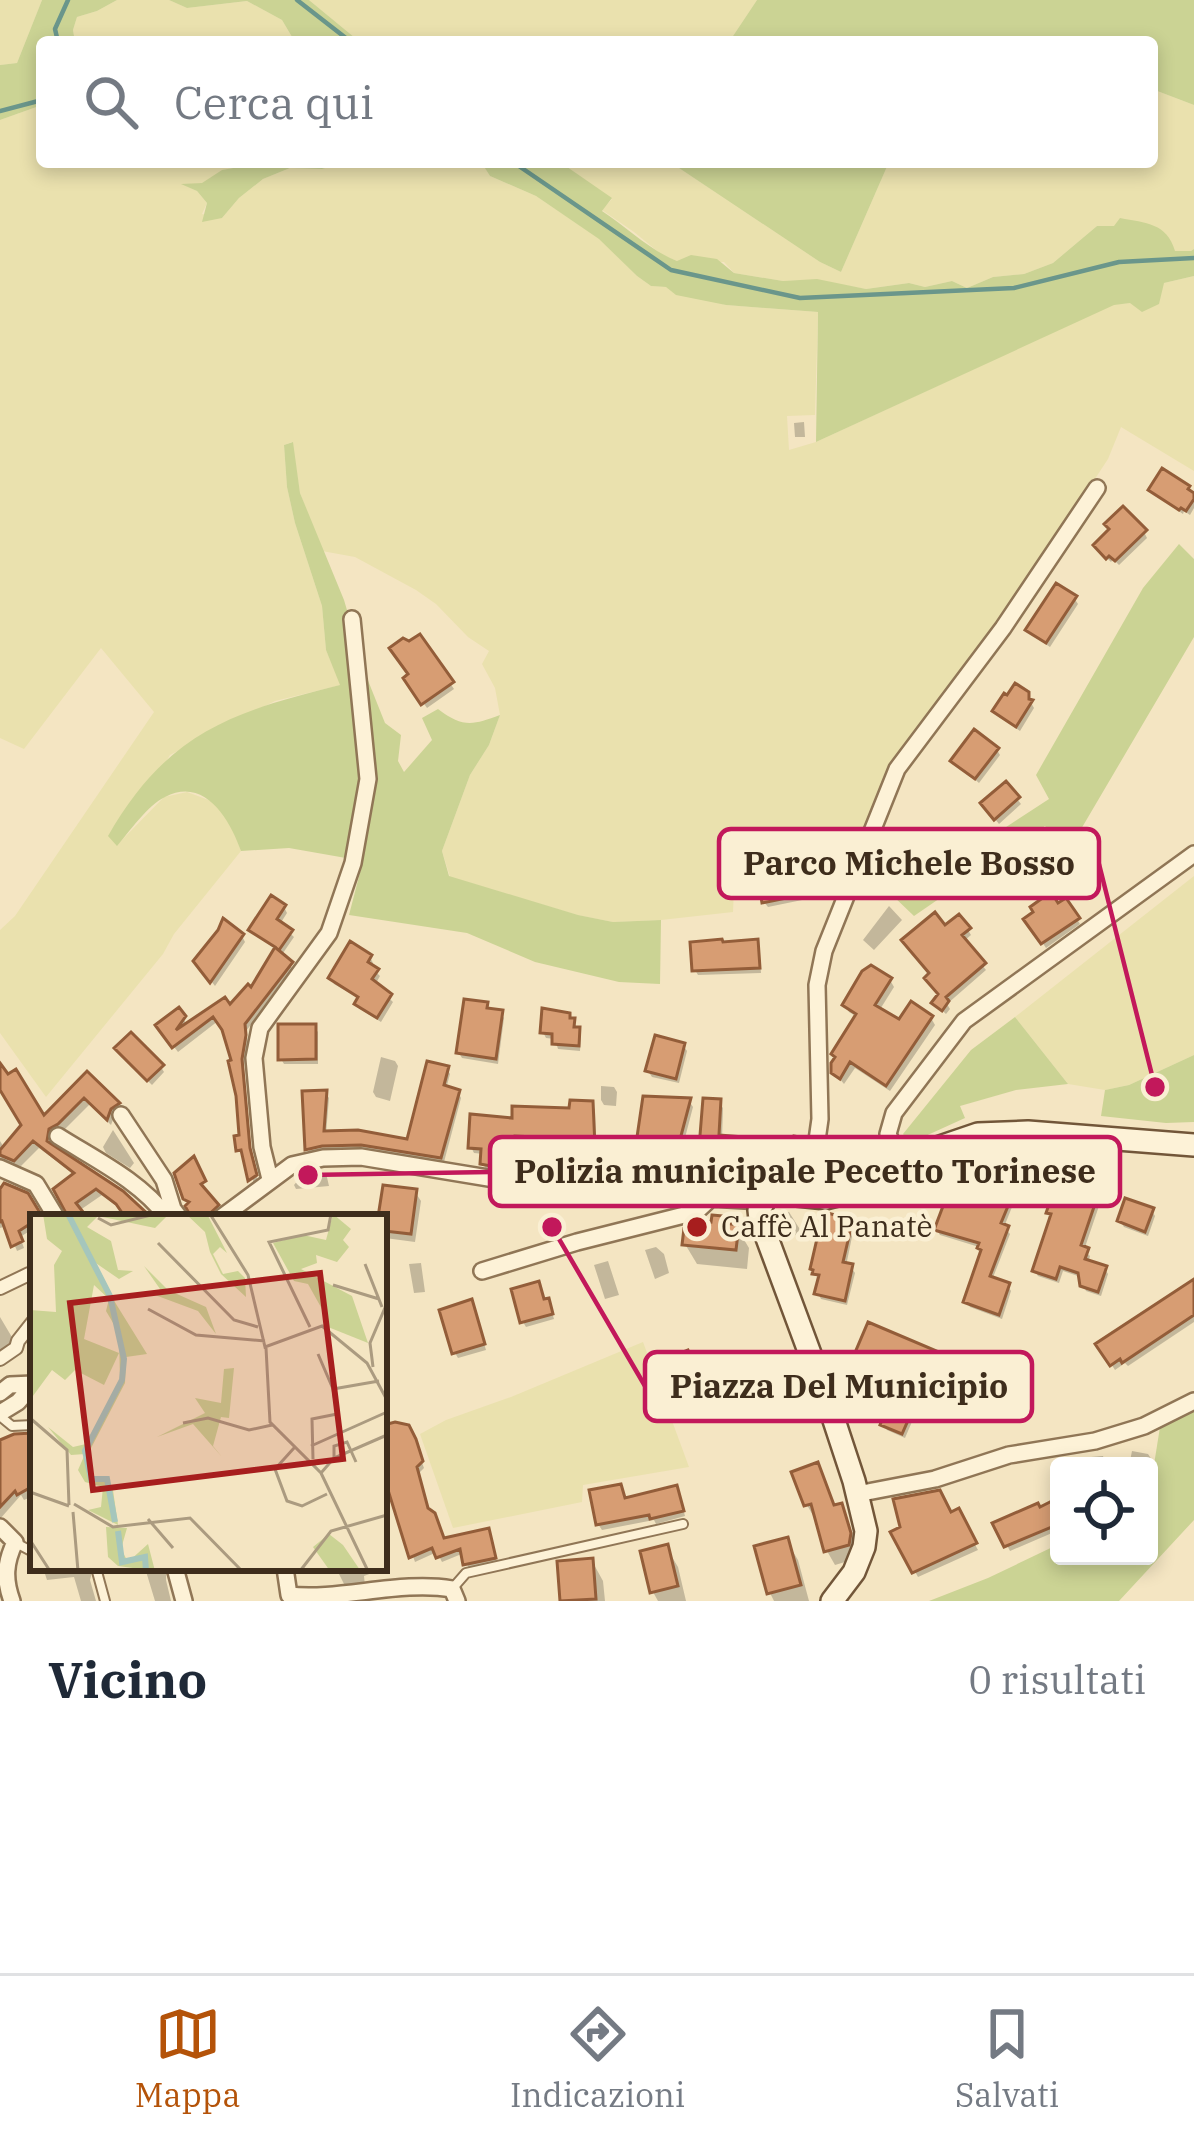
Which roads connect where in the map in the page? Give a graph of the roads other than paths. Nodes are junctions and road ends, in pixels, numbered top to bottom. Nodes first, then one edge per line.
1 (1097, 488) dead end
2 (352, 619) dead end
3 (1194, 854) edge
4 (122, 1114) dead end
5 (58, 1136) dead end
6 (1194, 1145) edge
7 (902, 1165) junction
8 (0, 1168) edge
9 (270, 1184) junction
10 (809, 1197) junction
11 (710, 1199) junction
12 (762, 1201) junction
13 (54, 1214) edge
14 (165, 1214) edge
15 (177, 1214) edge
16 (226, 1214) edge
17 (482, 1271) dead end
18 (29, 1274) dead end
19 (0, 1288) edge
20 (30, 1327) edge
21 (0, 1359) edge
22 (30, 1385) edge
23 (0, 1393) edge
24 (1194, 1401) edge
25 (26, 1406) edge
26 (0, 1414) edge
27 (30, 1424) edge
28 (857, 1494) junction
29 (683, 1524) dead end
30 (0, 1527) edge
31 (15, 1543) junction
32 (30, 1550) edge
33 (98, 1571) edge
34 (176, 1571) edge
35 (285, 1571) edge
36 (455, 1595) edge
37 (12, 1601) edge
38 (105, 1601) edge
39 (184, 1601) edge
40 (832, 1601) edge

1 - 10 street
2 - 9 street
3 - 7 street
4 - 15 street
5 - 14 street
6 - 7 main road
7 - 10 main road
8 - 13 street
9 - 11 street
9 - 16 street
10 - 12 main road
11 - 12 street
11 - 17 street
12 - 28 main road
18 - 19 street
20 - 21 street
22 - 23 street
24 - 28 street
25 - 26 street
26 - 27 lane
28 - 40 main road
29 - 36 lane
30 - 31 street
31 - 32 lane
31 - 37 street
33 - 38 lane
34 - 39 street
35 - 36 street

